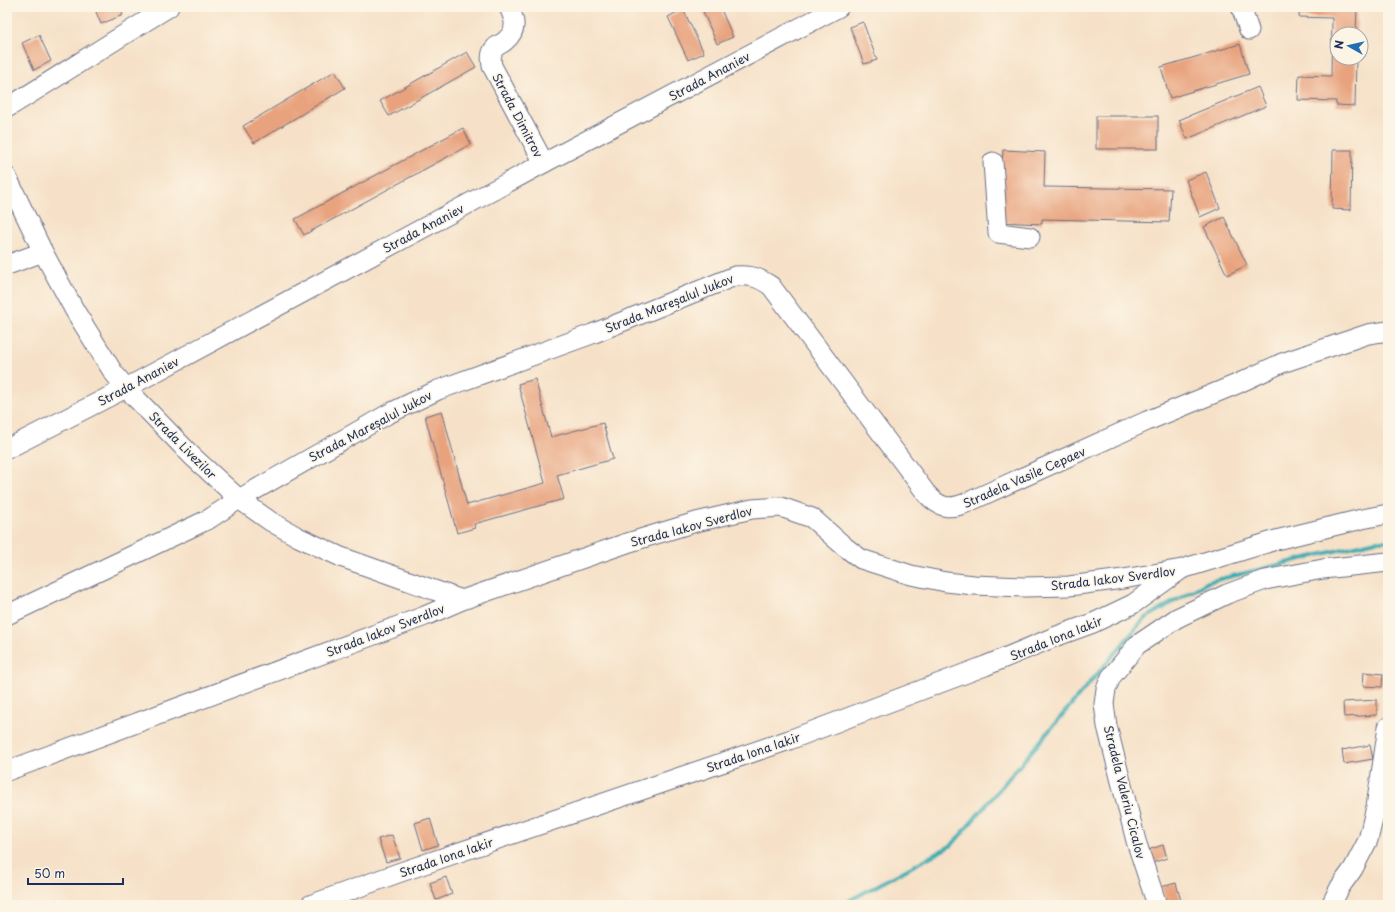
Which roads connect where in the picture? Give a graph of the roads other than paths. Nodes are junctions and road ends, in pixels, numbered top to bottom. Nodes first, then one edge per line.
1 (169, 7) edge
2 (509, 7) edge
3 (839, 7) edge
4 (1241, 7) edge
5 (1249, 30) dead end
6 (7, 108) edge
7 (993, 162) dead end
8 (544, 163) junction
9 (7, 177) edge
10 (1030, 237) dead end
11 (43, 252) junction
12 (7, 265) edge
13 (749, 275) joint
14 (1388, 331) edge
15 (126, 388) junction
16 (7, 449) edge
17 (239, 499) junction
18 (1388, 514) edge
19 (1388, 562) edge
20 (1182, 569) junction
21 (462, 600) junction
22 (7, 615) edge
23 (1388, 727) edge
24 (7, 771) edge
25 (310, 905) edge
26 (1157, 905) edge
27 (1332, 905) edge

1 - 6 street
2 - 8 street, Strada Dimitrov
3 - 8 street, Strada Ananiev
4 - 5 street
7 - 10 street
8 - 15 street, Strada Ananiev
9 - 11 street, Strada Livezilor
11 - 12 street
11 - 15 street, Strada Livezilor
13 - 14 street, Stradela Vasile Cepaev
13 - 17 street, Strada Mareșalul Jukov
15 - 16 street, Strada Ananiev
15 - 17 street, Strada Livezilor
17 - 21 street, Strada Livezilor
17 - 22 street, Strada Mareșalul Jukov
18 - 20 street, Strada Iakov Sverdlov
19 - 26 street, Stradela Valeriu Cicalov
20 - 21 street, Strada Iakov Sverdlov
20 - 25 street, Strada Iona Iakir
21 - 24 street, Strada Iakov Sverdlov
23 - 27 street

